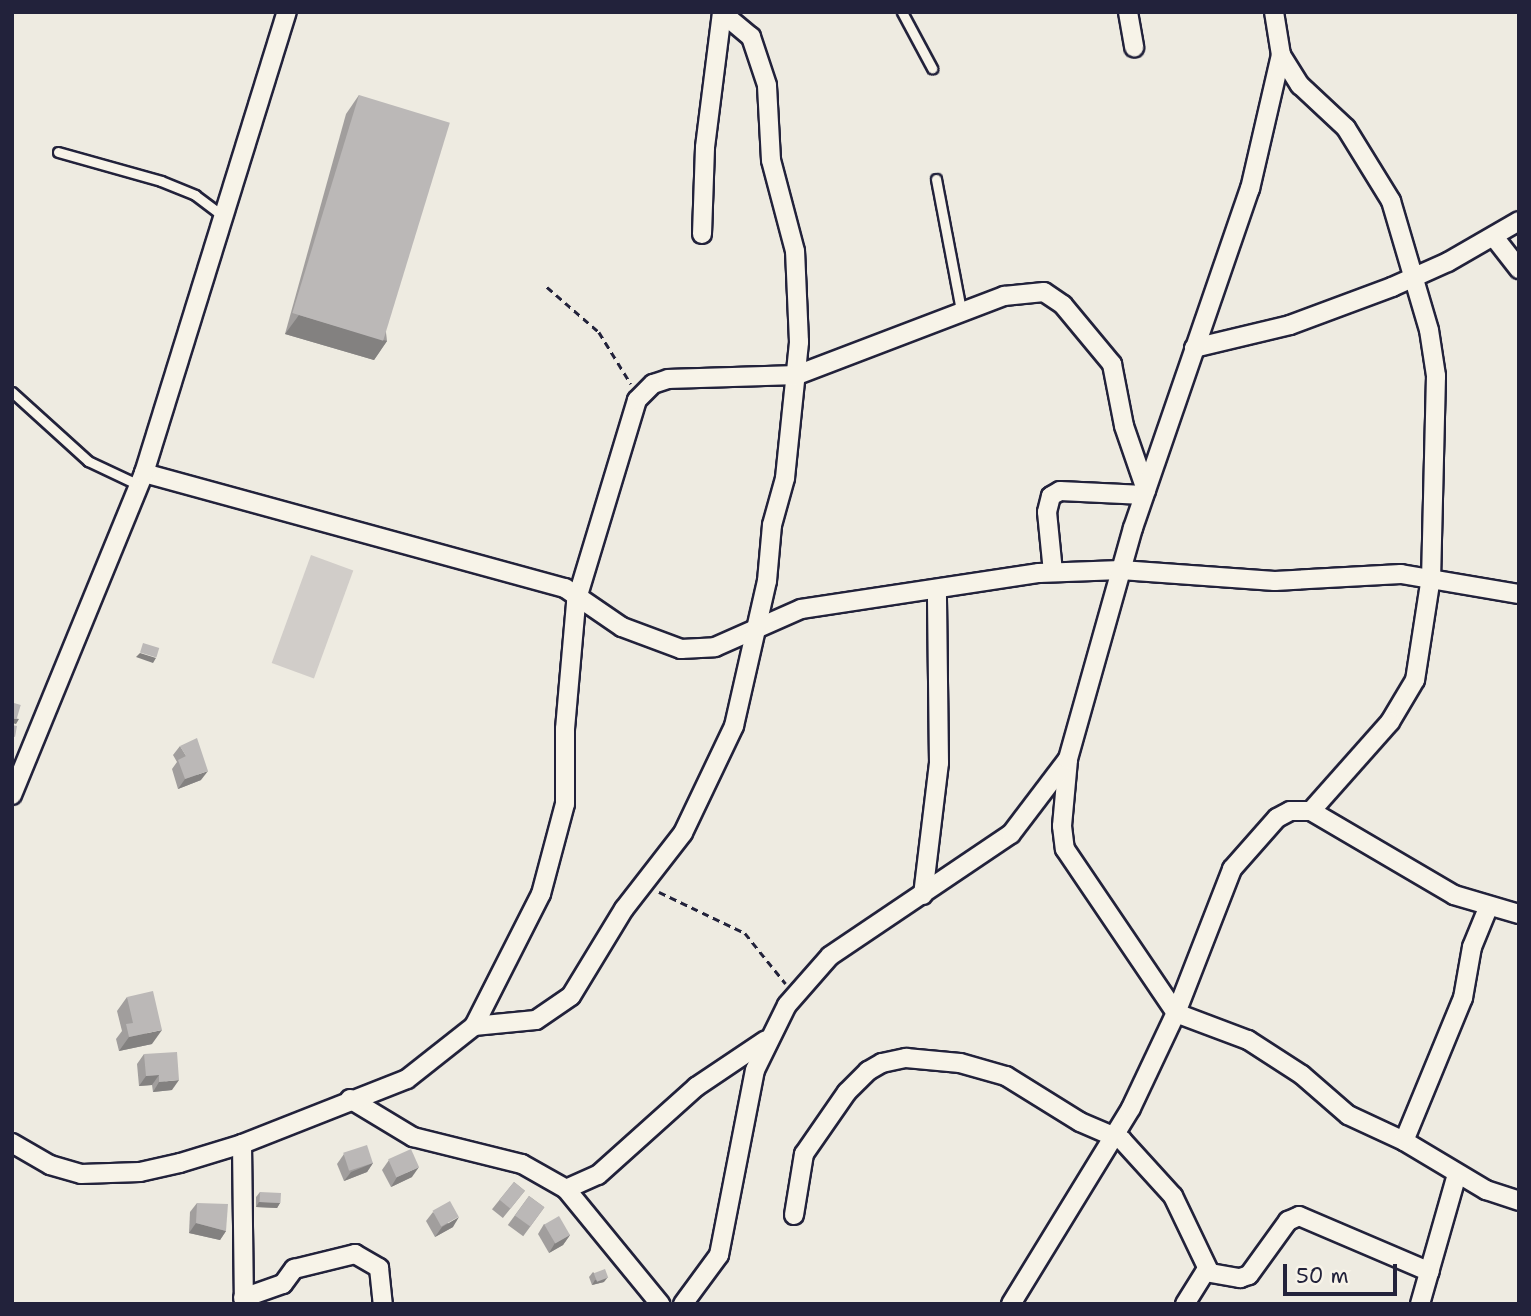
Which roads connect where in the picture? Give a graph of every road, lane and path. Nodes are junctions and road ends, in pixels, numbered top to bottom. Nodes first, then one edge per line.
1 (287, 12) edge
2 (902, 12) edge
3 (1128, 12) edge
4 (1274, 12) edge
5 (722, 13) edge
6 (1134, 47) dead end
7 (1281, 55) junction
8 (932, 68) dead end
9 (58, 152) dead end
10 (936, 179) dead end
11 (224, 217) junction
12 (1519, 221) edge
13 (702, 234) dead end
14 (1494, 237) junction
15 (1519, 269) edge
16 (1413, 279) junction
17 (547, 287) dead end
18 (961, 310) junction
19 (1194, 348) junction
20 (797, 375) junction
21 (12, 392) edge
22 (637, 400) junction
23 (142, 479) junction
24 (1145, 493) junction
25 (1121, 570) junction
26 (1053, 572) junction
27 (1431, 578) junction
28 (937, 589) junction
29 (579, 594) junction
30 (1519, 594) edge
31 (756, 628) junction
32 (1068, 758) junction
33 (12, 795) edge
34 (1311, 811) junction
35 (646, 880) junction
36 (923, 895) junction
37 (1488, 908) junction
38 (1519, 914) edge
39 (797, 992) junction
40 (1176, 1013) junction
41 (474, 1026) junction
42 (766, 1040) junction
43 (350, 1099) junction
44 (1115, 1135) junction
45 (1404, 1141) junction
46 (12, 1143) edge
47 (242, 1144) junction
48 (1457, 1174) junction
49 (566, 1189) junction
50 (1519, 1202) edge
51 (794, 1215) dead end
52 (1209, 1271) junction
53 (1430, 1272) junction
54 (244, 1301) edge
55 (383, 1304) edge
56 (660, 1304) edge
57 (684, 1304) edge
58 (1011, 1304) edge
59 (1185, 1304) edge
60 (1420, 1304) edge

1 - 11 street
2 - 8 lane
3 - 6 street
4 - 7 street
5 - 13 street
5 - 20 street
7 - 16 street
7 - 19 street
9 - 11 lane
10 - 18 lane
11 - 23 street
12 - 14 street
14 - 15 street
14 - 16 street
16 - 19 street
16 - 27 street
17 - 22 path
18 - 20 street
18 - 24 street
19 - 24 street
20 - 22 street
20 - 31 street
21 - 23 lane
22 - 29 street
23 - 29 street
23 - 33 street
24 - 25 street
24 - 26 street
25 - 26 street
25 - 27 street
25 - 32 street
26 - 28 street
27 - 30 street
27 - 34 street
28 - 31 street
28 - 36 street
29 - 31 street
29 - 41 street
31 - 35 street
32 - 36 street
32 - 40 street
34 - 37 street
34 - 40 street
35 - 39 path
35 - 41 street
36 - 39 street
37 - 38 street
37 - 45 street
39 - 42 street
40 - 44 street
40 - 45 street
41 - 43 street
42 - 49 street
42 - 57 street
43 - 47 street
43 - 49 street
44 - 51 street
44 - 52 street
44 - 58 street
45 - 48 street
46 - 47 street
47 - 54 street
48 - 50 street
48 - 53 street
49 - 56 street
52 - 53 street
52 - 59 street
53 - 60 street
54 - 55 street

